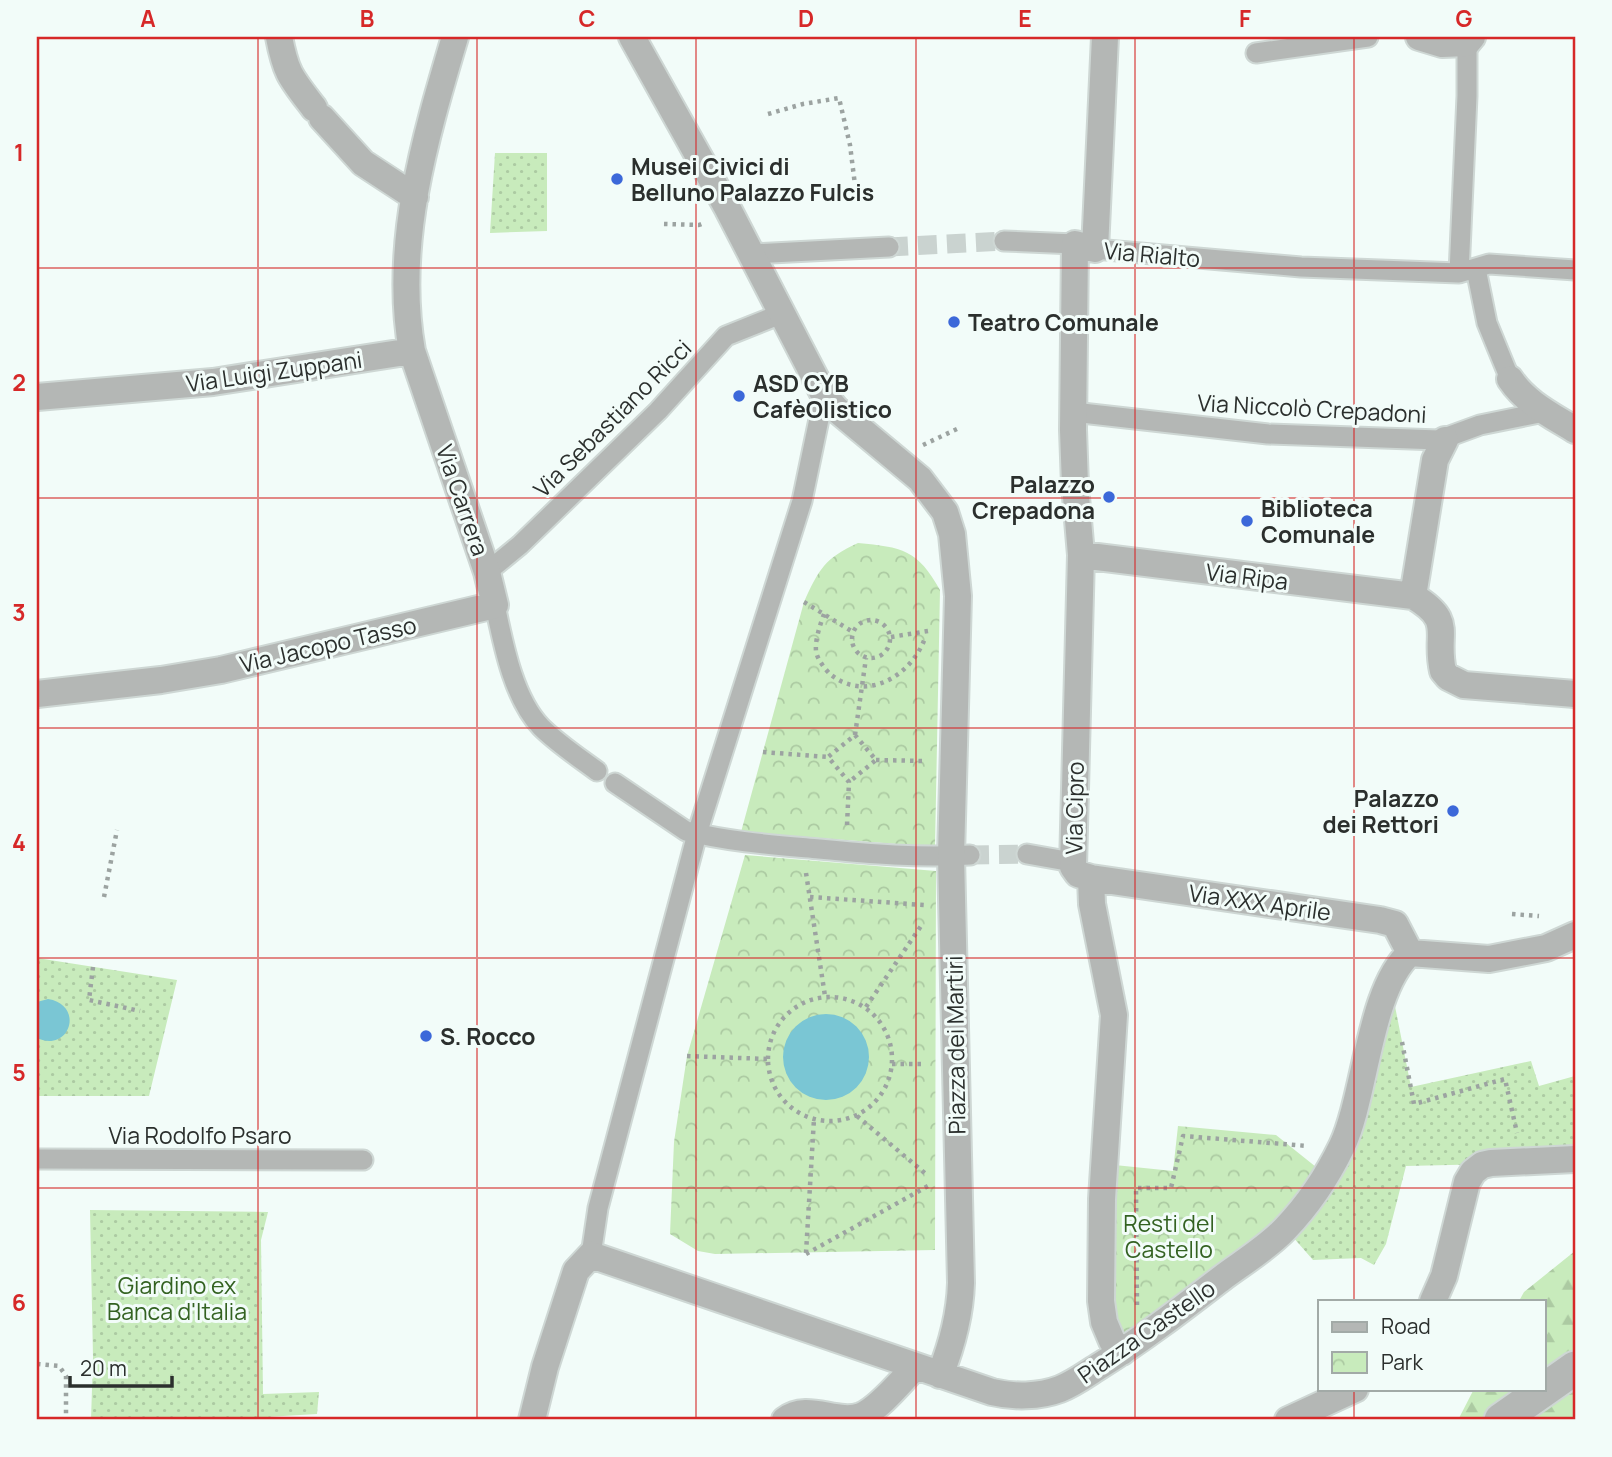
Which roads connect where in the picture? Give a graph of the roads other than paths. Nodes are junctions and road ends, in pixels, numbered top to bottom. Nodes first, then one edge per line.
1 (279, 37) edge
2 (455, 37) edge
3 (632, 37) edge
4 (1105, 37) edge
5 (1368, 37) edge
6 (1419, 37) edge
7 (1469, 40) edge
8 (1256, 52) dead end
9 (415, 197) junction
10 (1004, 241) tunnel mouth
11 (1085, 246) junction
12 (889, 247) tunnel mouth
13 (752, 254) junction
14 (1575, 270) edge
15 (1467, 271) junction
16 (781, 314) junction
17 (412, 351) junction
18 (1510, 379) joint
19 (824, 395) junction
20 (37, 397) edge
21 (1073, 412) junction
22 (1544, 412) junction
23 (1575, 430) edge
24 (1445, 440) junction
25 (1081, 555) junction
26 (487, 572) junction
27 (1413, 596) junction
28 (495, 605) junction
29 (37, 694) edge
30 (1575, 694) edge
31 (597, 771) dead end
32 (615, 783) dead end
33 (697, 834) junction
34 (1027, 855) tunnel mouth
35 (960, 856) junction
36 (1082, 870) junction
37 (1575, 934) edge
38 (1410, 953) junction
39 (37, 1159) edge
40 (1575, 1159) edge
41 (363, 1160) dead end
42 (591, 1255) junction
43 (1433, 1300) edge
44 (1122, 1353) junction
45 (1575, 1368) edge
46 (928, 1371) junction
47 (1546, 1388) edge
48 (1353, 1390) edge
49 (1543, 1390) edge
50 (532, 1420) edge
51 (785, 1420) edge
52 (1287, 1420) edge
53 (1500, 1420) edge

1 - 9 street
2 - 9 street, Via Carrera
3 - 13 street, Piazza dei Martiri
4 - 11 street, Via Cipro
5 - 8 street
6 - 7 street
7 - 15 street
9 - 17 street, Via Carrera
10 - 11 street, Via Rialto
11 - 15 street, Via Rialto
11 - 21 street, Via Cipro
12 - 13 street
13 - 16 street, Piazza dei Martiri
14 - 15 street, Via Rialto
15 - 18 street
16 - 19 street, Piazza dei Martiri
16 - 26 street, Via Sebastiano Ricci
17 - 20 street, Via Luigi Zuppani
17 - 26 street, Via Carrera
18 - 22 street
19 - 33 street
19 - 35 street, Piazza dei Martiri
21 - 24 street, Via Niccolò Crepadoni
21 - 25 street, Via Cipro
22 - 23 street
22 - 24 street, Via Niccolò Crepadoni
24 - 27 street
25 - 27 street, Via Ripa
25 - 36 street, Via Cipro
26 - 28 street, Via Carrera
27 - 30 street
28 - 29 street, Via Jacopo Tasso
28 - 31 street, Via Carrera
32 - 33 street
33 - 35 street
33 - 42 street
34 - 36 street
35 - 46 street, Piazza dei Martiri
36 - 38 street, Via XXX Aprile
36 - 44 street, Via Cipro
37 - 38 street
38 - 44 street, Piazza Castello
39 - 41 street, Via Rodolfo Psaro
40 - 43 street
42 - 46 street
42 - 50 street
44 - 46 street, Piazza Castello
45 - 47 street
46 - 51 street
48 - 52 street
49 - 53 street

